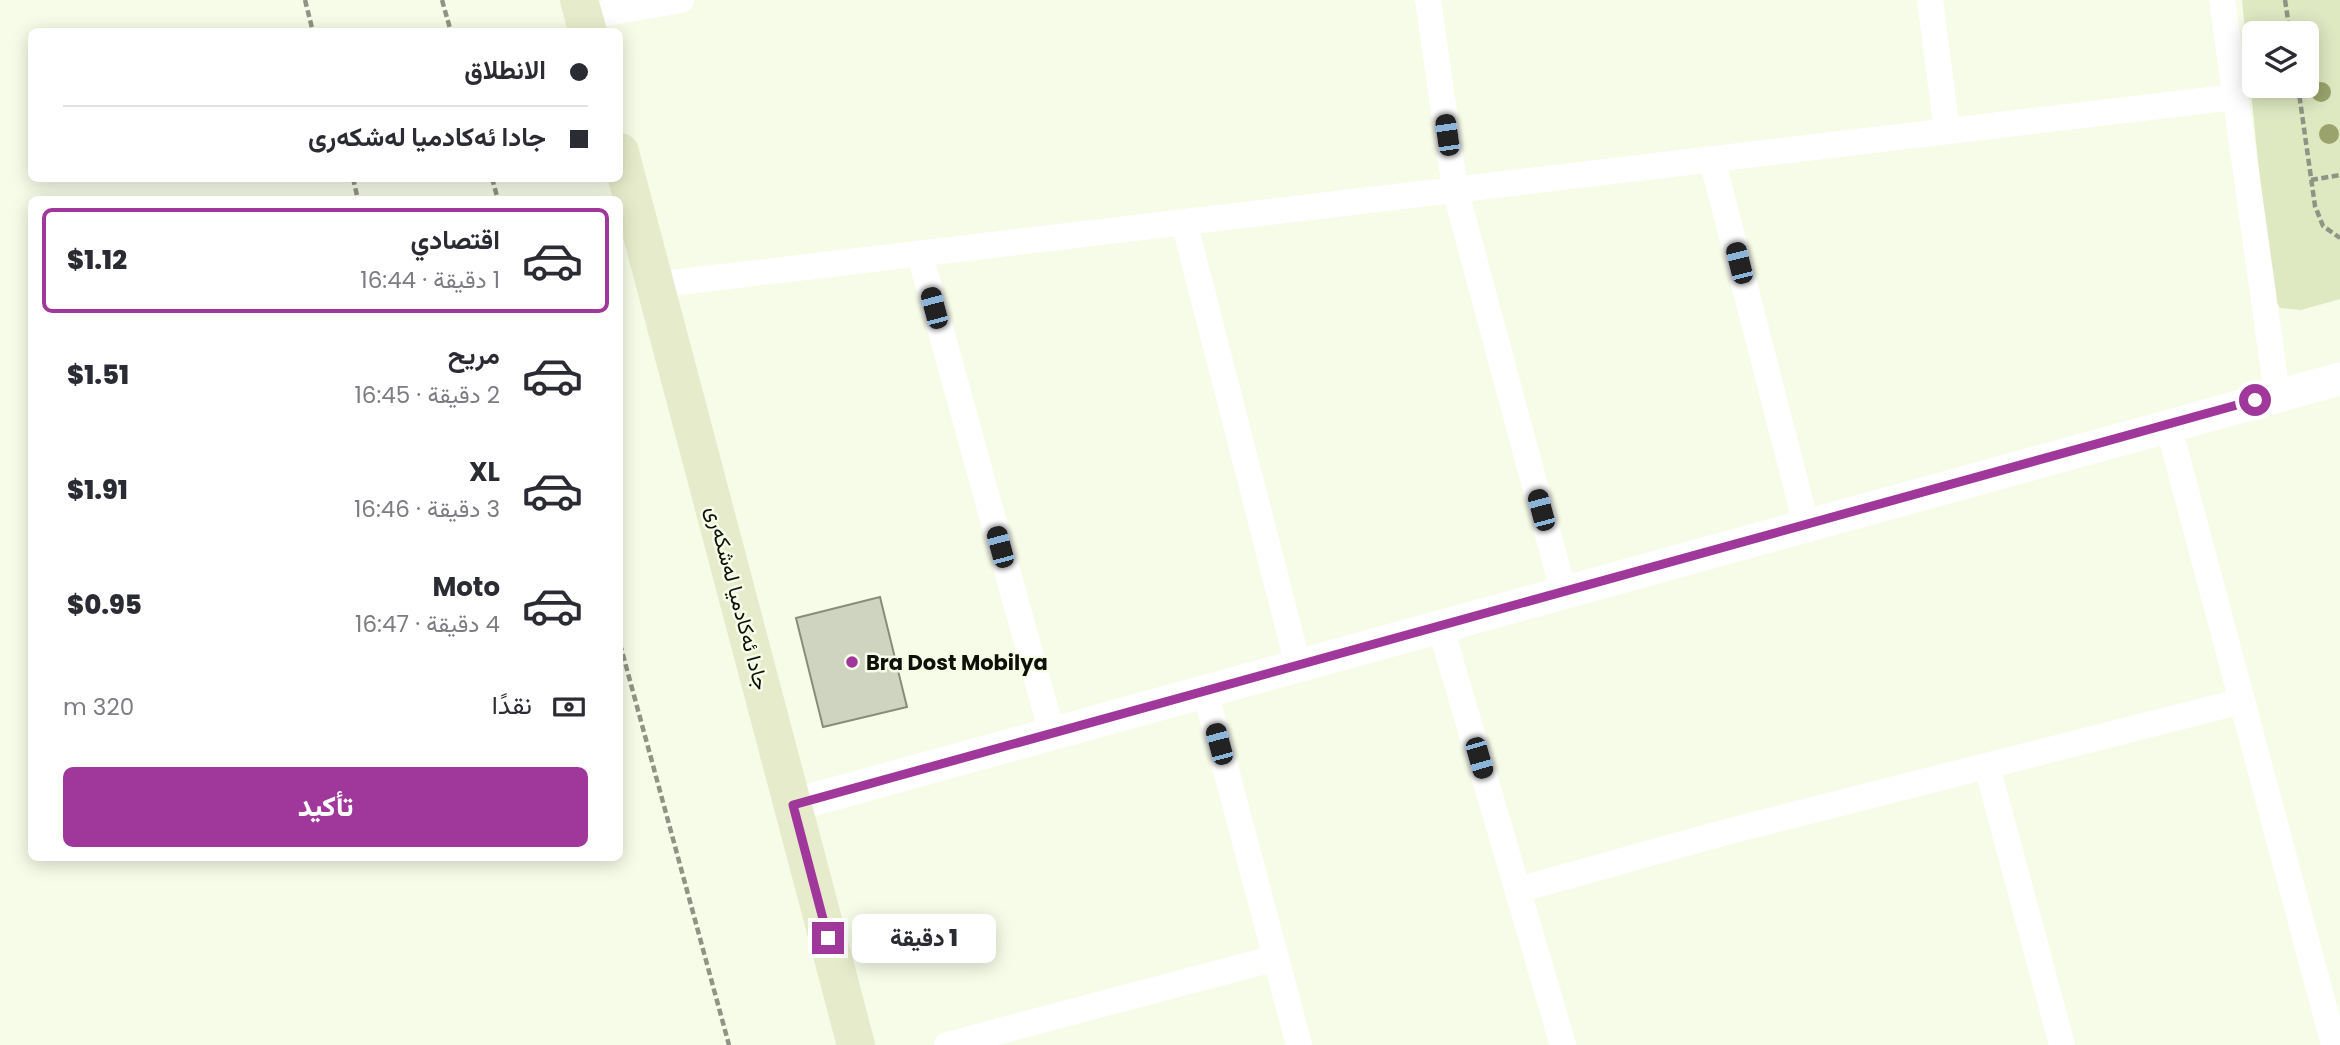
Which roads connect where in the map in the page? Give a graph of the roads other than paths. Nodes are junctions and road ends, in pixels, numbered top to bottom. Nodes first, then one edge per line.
1 (681, 0) edge
2 (1429, 0) edge
3 (1930, 0) edge
4 (2222, 0) edge
5 (584, 16) edge
6 (2235, 96) junction
7 (1947, 131) junction
8 (1712, 159) junction
9 (623, 163) edge
10 (1455, 189) junction
11 (1184, 222) junction
12 (920, 255) junction
13 (655, 285) junction
14 (2340, 379) edge
15 (2277, 394) junction
16 (2168, 424) junction
17 (1806, 524) junction
18 (1563, 590) junction
19 (1440, 625) junction
20 (1298, 665) junction
21 (1205, 691) junction
22 (2242, 701) junction
23 (1052, 733) junction
24 (1987, 766) junction
25 (793, 805) junction
26 (1518, 890) junction
27 (1276, 958) junction
28 (856, 1045) edge
29 (947, 1045) edge
30 (1299, 1045) edge
31 (1563, 1045) edge
32 (2062, 1045) edge
33 (2333, 1045) edge

1 - 5 street
2 - 10 street
3 - 7 street
4 - 6 street
6 - 7 street
6 - 15 street
7 - 8 street
8 - 10 street
8 - 17 street
9 - 13 main road, جادا ئه‌كادميا له‌شكه‌رى
10 - 11 street
10 - 18 street
11 - 12 street
11 - 20 street
12 - 13 street
12 - 23 street
13 - 25 main road, جادا ئه‌كادميا له‌شكه‌رى
14 - 15 street
15 - 16 street
16 - 17 street
16 - 22 street
17 - 18 street
18 - 19 street
19 - 20 street
19 - 26 street
20 - 21 street
21 - 23 street
21 - 27 street
22 - 24 street
22 - 33 street
23 - 25 street
24 - 26 street
24 - 32 street
25 - 28 main road, جادا ئه‌كادميا له‌شكه‌رى
26 - 31 street
27 - 29 street
27 - 30 street

